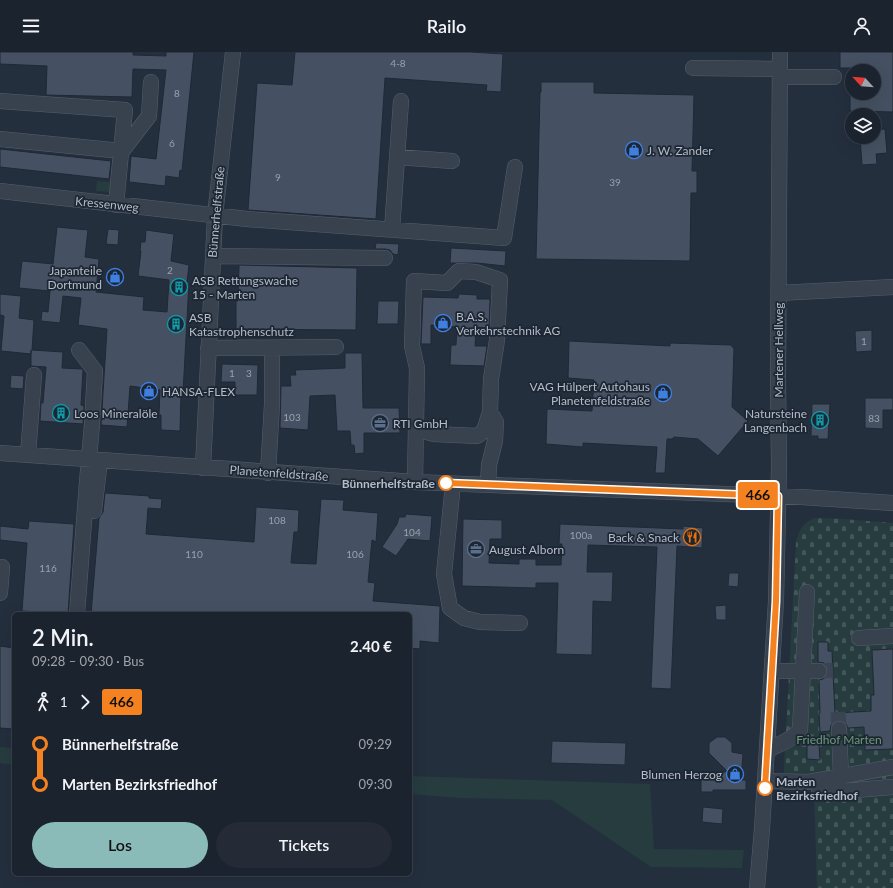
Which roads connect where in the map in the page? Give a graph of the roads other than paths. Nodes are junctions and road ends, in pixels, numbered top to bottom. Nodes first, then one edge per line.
1 (233, 52) edge
2 (780, 52) edge
3 (693, 68) dead end
4 (780, 73) junction
5 (834, 77) dead end
6 (151, 82) dead end
7 (401, 100) dead end
8 (0, 102) edge
9 (0, 139) edge
10 (122, 151) junction
11 (397, 157) junction
12 (452, 161) dead end
13 (515, 167) dead end
14 (0, 191) edge
15 (116, 205) junction
16 (215, 216) junction
17 (392, 230) junction
18 (212, 256) junction
19 (384, 258) dead end
20 (893, 287) edge
21 (779, 293) junction
22 (336, 347) dead end
23 (208, 348) junction
24 (272, 348) junction
25 (79, 350) dead end
26 (34, 375) dead end
27 (490, 412) junction
28 (417, 429) junction
29 (0, 453) edge
30 (28, 455) junction
31 (94, 460) junction
32 (203, 468) junction
33 (268, 472) junction
34 (416, 482) junction
35 (453, 484) junction
36 (488, 485) junction
37 (778, 496) junction
38 (893, 503) edge
39 (2, 566) dead end
40 (807, 592) dead end
41 (0, 593) edge
42 (77, 612) edge
43 (87, 612) edge
44 (520, 623) dead end
45 (893, 636) edge
46 (859, 638) dead end
47 (772, 671) junction
48 (819, 671) tunnel mouth
49 (803, 672) junction
50 (839, 729) tunnel mouth
51 (768, 750) junction
52 (893, 767) edge
53 (841, 776) junction
54 (765, 781) junction
55 (893, 787) edge
56 (819, 793) dead end
57 (757, 888) edge

1 - 16 street, Bünnerhelfstraße
2 - 4 street, Martener Hellweg
3 - 4 street
4 - 5 street
4 - 21 street, Martener Hellweg
6 - 10 street
7 - 11 street
8 - 10 street
9 - 10 street
10 - 15 street
11 - 12 street
11 - 17 street
13 - 17 street, Kressenweg
14 - 15 street, Kressenweg
15 - 16 street, Kressenweg
16 - 17 street, Kressenweg
16 - 18 street, Bünnerhelfstraße
18 - 19 street
18 - 23 street, Bünnerhelfstraße
20 - 21 street
21 - 37 street, Martener Hellweg
22 - 24 street
23 - 24 street
23 - 32 street, Bünnerhelfstraße
24 - 33 street
25 - 31 street
26 - 30 street
27 - 28 street
27 - 28 street
27 - 36 street
28 - 34 street
29 - 30 street, Planetenfeldstraße
30 - 31 street, Planetenfeldstraße
31 - 32 street, Planetenfeldstraße
31 - 42 street
31 - 43 street
32 - 33 street, Planetenfeldstraße
33 - 34 street, Planetenfeldstraße
34 - 35 street, Planetenfeldstraße
35 - 36 street, Planetenfeldstraße
35 - 44 street
36 - 37 street, Planetenfeldstraße
37 - 38 street, Planetenfeldstraße
37 - 47 street, Martener Hellweg
39 - 41 street
40 - 49 street
45 - 46 street
47 - 49 street
47 - 51 street, Martener Hellweg
48 - 49 street
49 - 51 street
50 - 53 street
51 - 54 street, Martener Hellweg
52 - 53 street
53 - 54 street
54 - 57 street, Martener Hellweg
55 - 56 street

